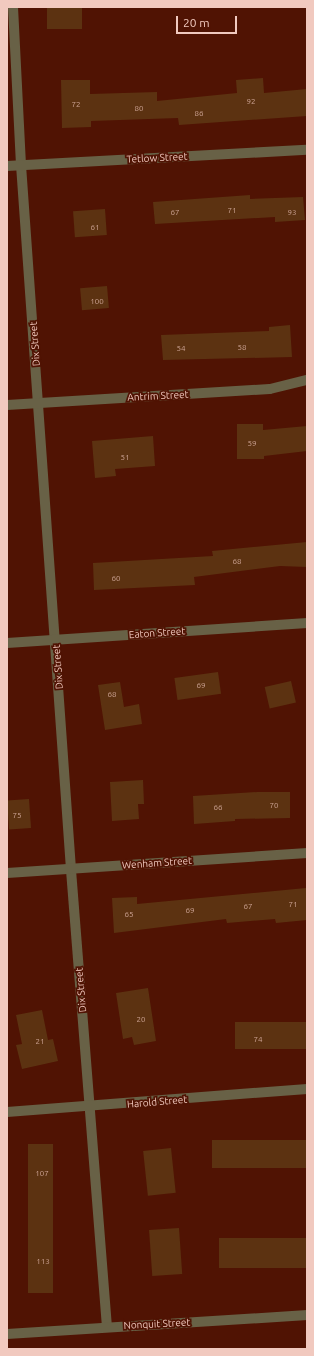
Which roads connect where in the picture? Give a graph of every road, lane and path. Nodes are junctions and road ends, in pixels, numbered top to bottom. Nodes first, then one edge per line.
1 (13, 7) edge
2 (12, 70) edge
3 (307, 150) edge
4 (21, 165) junction
5 (7, 166) edge
6 (307, 380) edge
7 (39, 403) junction
8 (7, 405) edge
9 (307, 623) edge
10 (56, 640) junction
11 (7, 644) edge
12 (307, 853) edge
13 (71, 870) junction
14 (7, 873) edge
15 (307, 1089) edge
16 (91, 1107) junction
17 (7, 1112) edge
18 (307, 1315) edge
19 (107, 1327) junction
20 (7, 1334) edge

1 - 2 street, Dix Street
2 - 4 street, Dix Street
3 - 4 street, Tetlow Street
4 - 5 street, Tetlow Street
4 - 7 street, Dix Street
6 - 7 street, Antrim Street
7 - 8 street, Antrim Street
7 - 10 street, Dix Street
9 - 10 street, Eaton Street
10 - 11 street, Eaton Street
10 - 13 street, Dix Street
12 - 13 street, Wenham Street
13 - 14 street, Wenham Street
13 - 16 street, Dix Street
15 - 16 street, Harold Street
16 - 17 street, Harold Street
16 - 19 street, Dix Street
18 - 19 street, Nonquit Street
19 - 20 street, Nonquit Street

